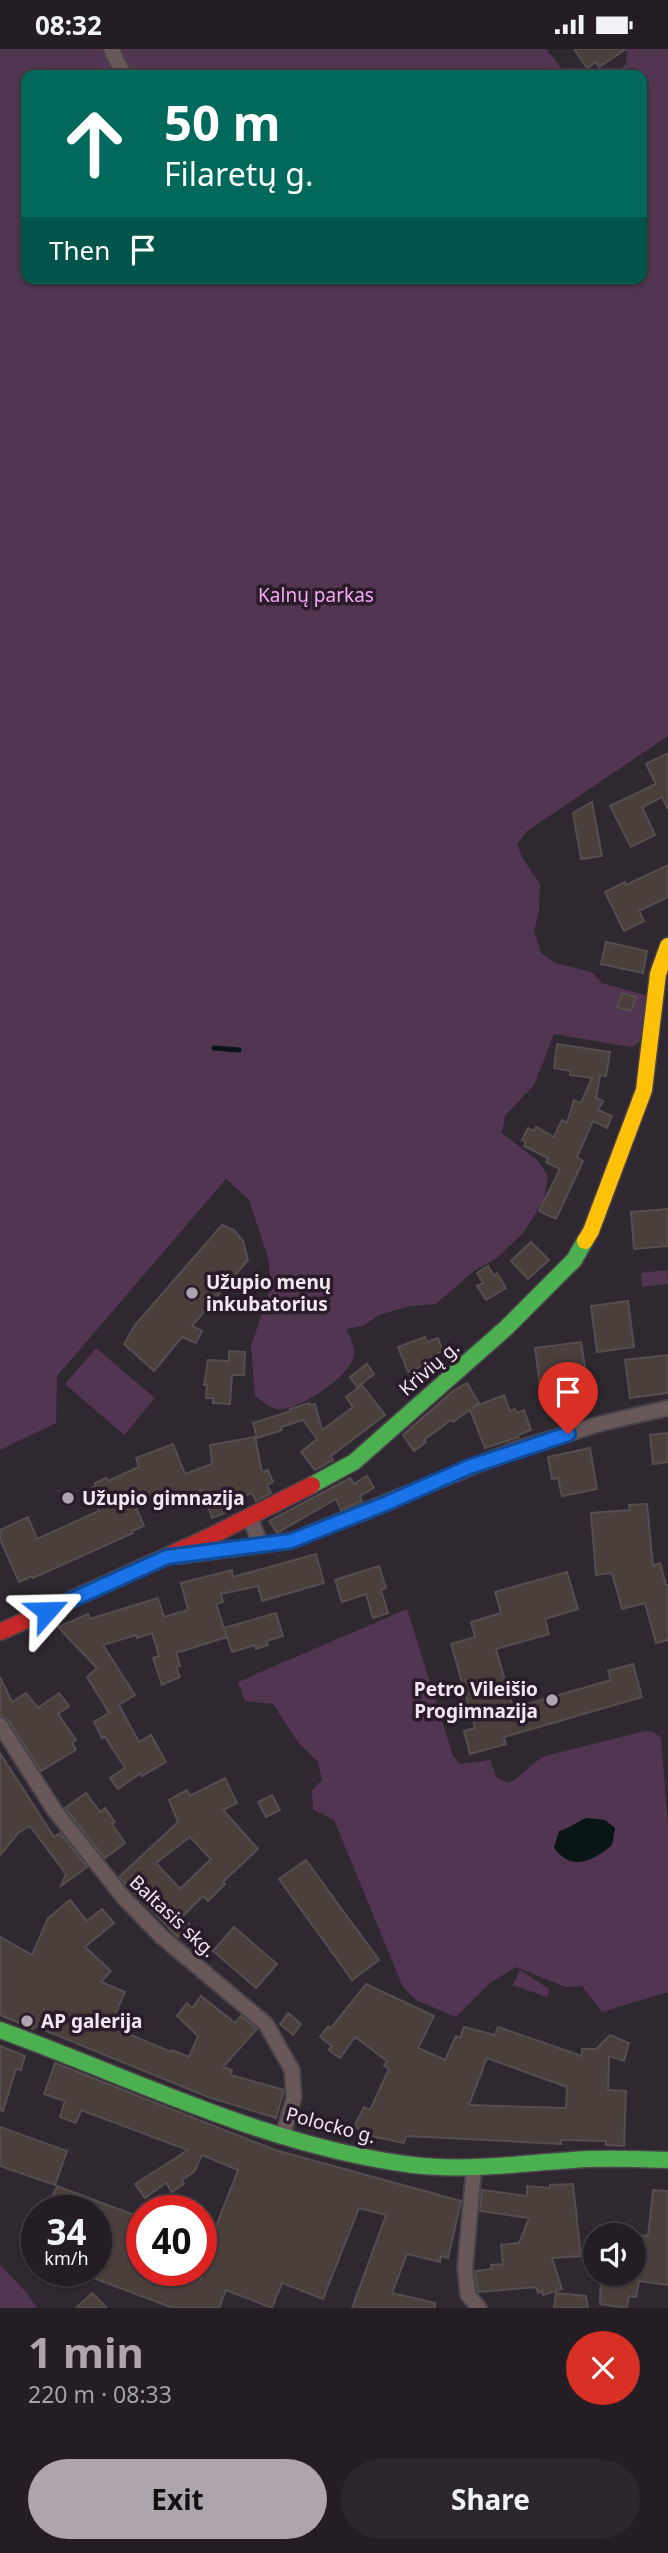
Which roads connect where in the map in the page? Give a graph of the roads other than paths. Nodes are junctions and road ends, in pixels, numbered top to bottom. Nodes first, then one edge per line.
1 (111, 49) edge
2 (122, 70) edge
3 (668, 946) edge
4 (668, 1408) edge
5 (250, 1518) junction
6 (261, 1545) junction
7 (167, 1557) junction
8 (0, 1632) edge
9 (0, 1725) edge
10 (0, 2031) edge
11 (283, 2135) junction
12 (668, 2160) edge
13 (474, 2168) junction
14 (479, 2308) edge

1 - 2 street
3 - 5 street, Krivių g.
4 - 6 street
5 - 6 street
5 - 7 street, Krivių g.
6 - 7 street
7 - 8 street, Krivių g.
9 - 11 street, Baltasis skg.
10 - 11 street, Polocko g.
11 - 13 street, Polocko g.
12 - 13 street, Polocko g.
13 - 14 street

